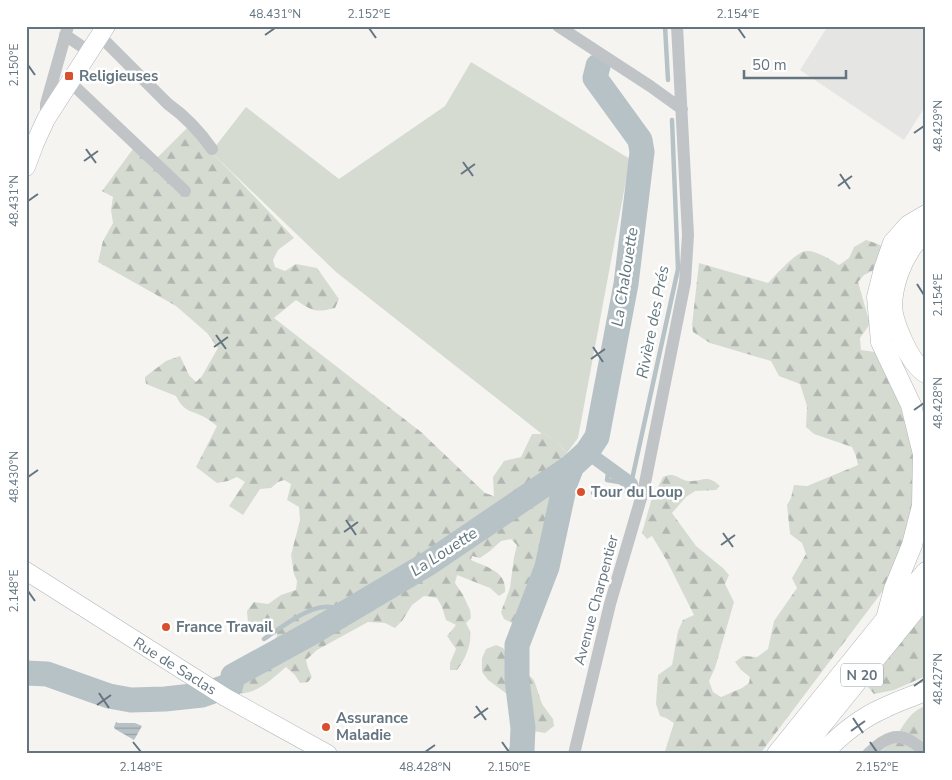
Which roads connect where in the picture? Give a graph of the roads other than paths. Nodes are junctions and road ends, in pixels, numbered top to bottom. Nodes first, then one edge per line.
1 (558, 26) edge
2 (677, 26) edge
3 (67, 31) edge
4 (98, 40) edge
5 (70, 82) junction
6 (682, 109) junction
7 (46, 119) junction
8 (212, 150) dead end
9 (26, 167) edge
10 (185, 191) dead end
11 (926, 215) edge
12 (926, 234) edge
13 (926, 373) edge
14 (26, 571) edge
15 (926, 572) edge
16 (926, 596) edge
17 (886, 619) junction
18 (926, 692) edge
19 (328, 754) edge
20 (574, 754) edge
21 (777, 754) edge
22 (798, 754) edge
23 (822, 754) edge
24 (868, 754) edge
25 (926, 754) edge

1 - 6 street
2 - 6 street, Avenue Charpentier
3 - 4 street
3 - 7 street
4 - 5 street
4 - 8 street
5 - 7 street
5 - 10 street
6 - 20 street, Avenue Charpentier
7 - 9 street
11 - 17 main road
12 - 13 main road
14 - 19 street, Rue de Saclas
15 - 17 main road, N 20
16 - 22 main road, N 20
17 - 21 main road, N 20
18 - 23 main road
24 - 25 street

